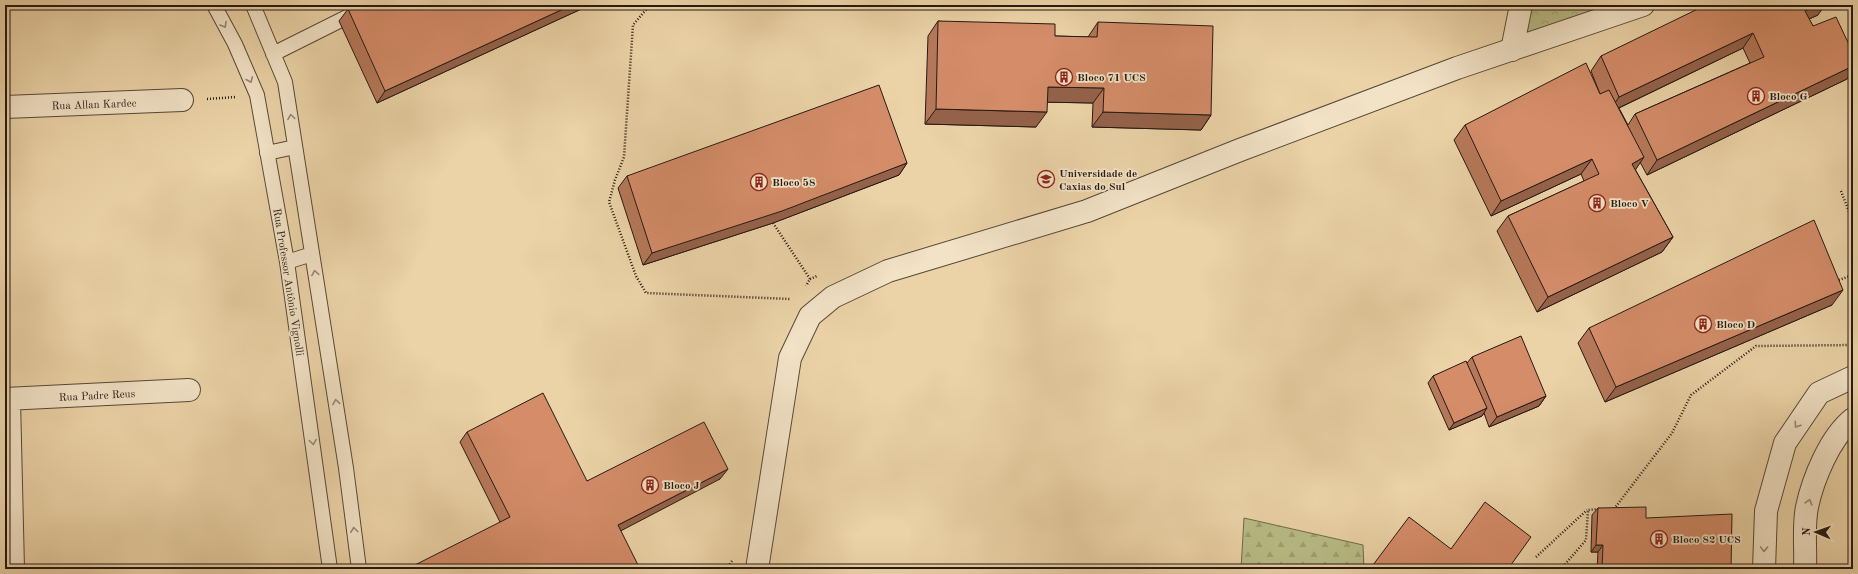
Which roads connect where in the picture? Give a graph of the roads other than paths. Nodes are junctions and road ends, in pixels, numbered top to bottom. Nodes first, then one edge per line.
1 (214, 5) edge
2 (253, 5) edge
3 (371, 5) edge
4 (1521, 5) edge
5 (1643, 5) edge
6 (1512, 50) junction
7 (273, 54) junction
8 (182, 100) road end
9 (5, 107) edge
10 (295, 147) junction
11 (268, 153) junction
12 (312, 254) junction
13 (287, 262) junction
14 (1853, 377) edge
15 (189, 390) dead end
16 (7, 399) edge
17 (1848, 423) edge
18 (13, 569) edge
19 (330, 569) edge
20 (359, 569) edge
21 (757, 569) edge
22 (1764, 569) edge
23 (1805, 569) edge

1 -> 11 lane, Rua Professor Antônio Vignolli
2 - 7 lane
3 - 7 lane
4 - 6 street
5 - 6 street
6 - 21 street
10 -> 7 lane
8 - 9 street, Rua Allan Kardec
10 - 11 lane
10 - 12 lane
11 - 13 lane, Rua Professor Antônio Vignolli
12 - 13 lane
20 -> 12 lane
13 -> 19 lane, Rua Professor Antônio Vignolli
14 -> 22 street
15 - 16 street, Rua Padre Reus
16 - 18 street
23 -> 17 street

